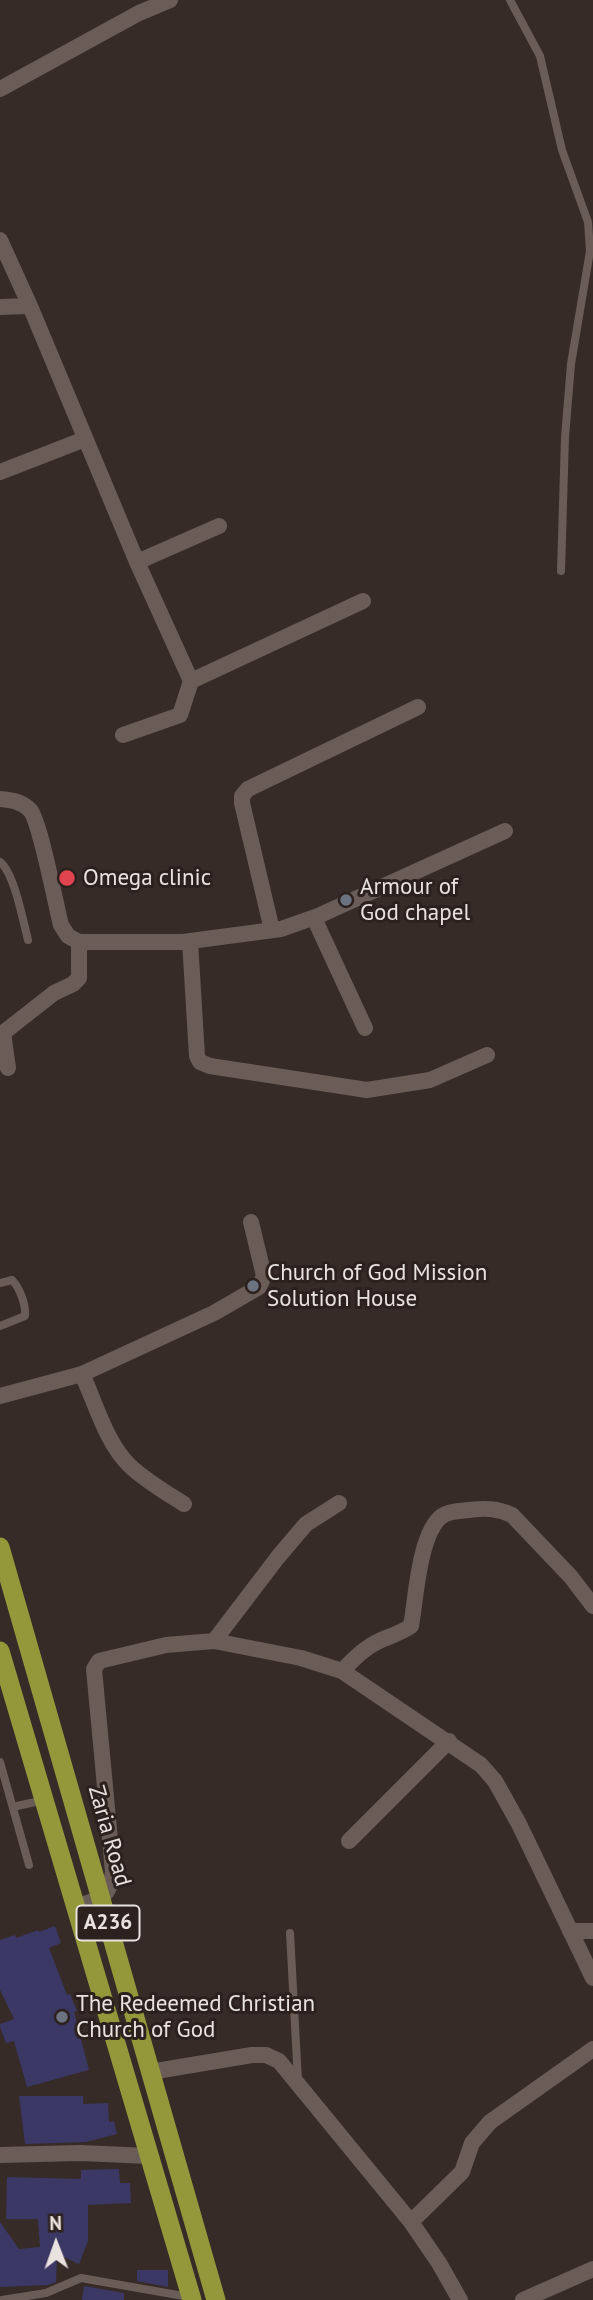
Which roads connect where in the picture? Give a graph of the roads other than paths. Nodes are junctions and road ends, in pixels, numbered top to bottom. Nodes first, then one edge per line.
1 (170, 0) edge
2 (510, 0) edge
3 (0, 89) edge
4 (0, 240) edge
5 (30, 306) junction
6 (0, 307) edge
7 (85, 439) junction
8 (0, 472) edge
9 (219, 526) dead end
10 (137, 562) junction
11 (561, 571) dead end
12 (363, 601) dead end
13 (191, 681) junction
14 (418, 707) dead end
15 (123, 735) dead end
16 (0, 799) edge
17 (505, 831) dead end
18 (0, 862) edge
19 (314, 918) junction
20 (272, 930) junction
21 (28, 940) dead end
22 (79, 942) junction
23 (190, 942) junction
24 (365, 1028) dead end
25 (487, 1055) dead end
26 (8, 1068) dead end
27 (251, 1222) dead end
28 (0, 1283) edge
29 (0, 1326) edge
30 (82, 1374) junction
31 (0, 1396) edge
32 (339, 1503) dead end
33 (184, 1504) dead end
34 (0, 1547) edge
35 (593, 1606) edge
36 (214, 1641) junction
37 (0, 1651) edge
38 (342, 1671) junction
39 (449, 1741) junction
40 (0, 1762) edge
41 (44, 1800) junction
42 (13, 1807) junction
43 (349, 1841) dead end
44 (29, 1866) dead end
45 (101, 1899) junction
46 (75, 1907) junction
47 (570, 1931) junction
48 (593, 1931) edge
49 (290, 1933) dead end
50 (593, 1978) edge
51 (593, 2049) edge
52 (150, 2072) junction
53 (298, 2082) junction
54 (0, 2155) edge
55 (149, 2157) junction
56 (411, 2222) junction
57 (593, 2269) edge
58 (192, 2299) edge
59 (2, 2300) edge
60 (216, 2300) edge
61 (460, 2300) edge
62 (523, 2300) edge

1 - 3 street
2 - 11 lane
4 - 5 street
5 - 6 street
5 - 7 street
7 - 8 street
7 - 10 street
9 - 10 street
10 - 13 street
12 - 13 street
13 - 15 street
14 - 20 street
16 - 22 street
17 - 19 street
18 - 21 lane
19 - 20 street
19 - 24 street
20 - 23 street
22 - 23 street
22 - 26 street
23 - 25 street
27 - 30 street
28 - 29 lane
30 - 31 street
30 - 33 street
32 - 36 street
34 - 45 highway, Zaria Road / A236
35 - 38 street
36 - 38 street
36 - 45 street
37 - 41 highway, A236
38 - 39 street
39 - 43 street
39 - 47 street
40 - 42 lane
41 - 42 lane
41 - 46 highway, A236
42 - 44 lane
45 - 46 street
45 - 52 highway, Zaria Road / A236
46 - 55 highway, A236
47 - 48 street
47 - 50 street
49 - 53 lane
51 - 56 street
52 - 53 street
52 - 60 highway, Zaria Road / A236
53 - 56 street
54 - 55 street
55 - 58 highway, A236
56 - 61 street
57 - 62 street
58 - 59 lane

